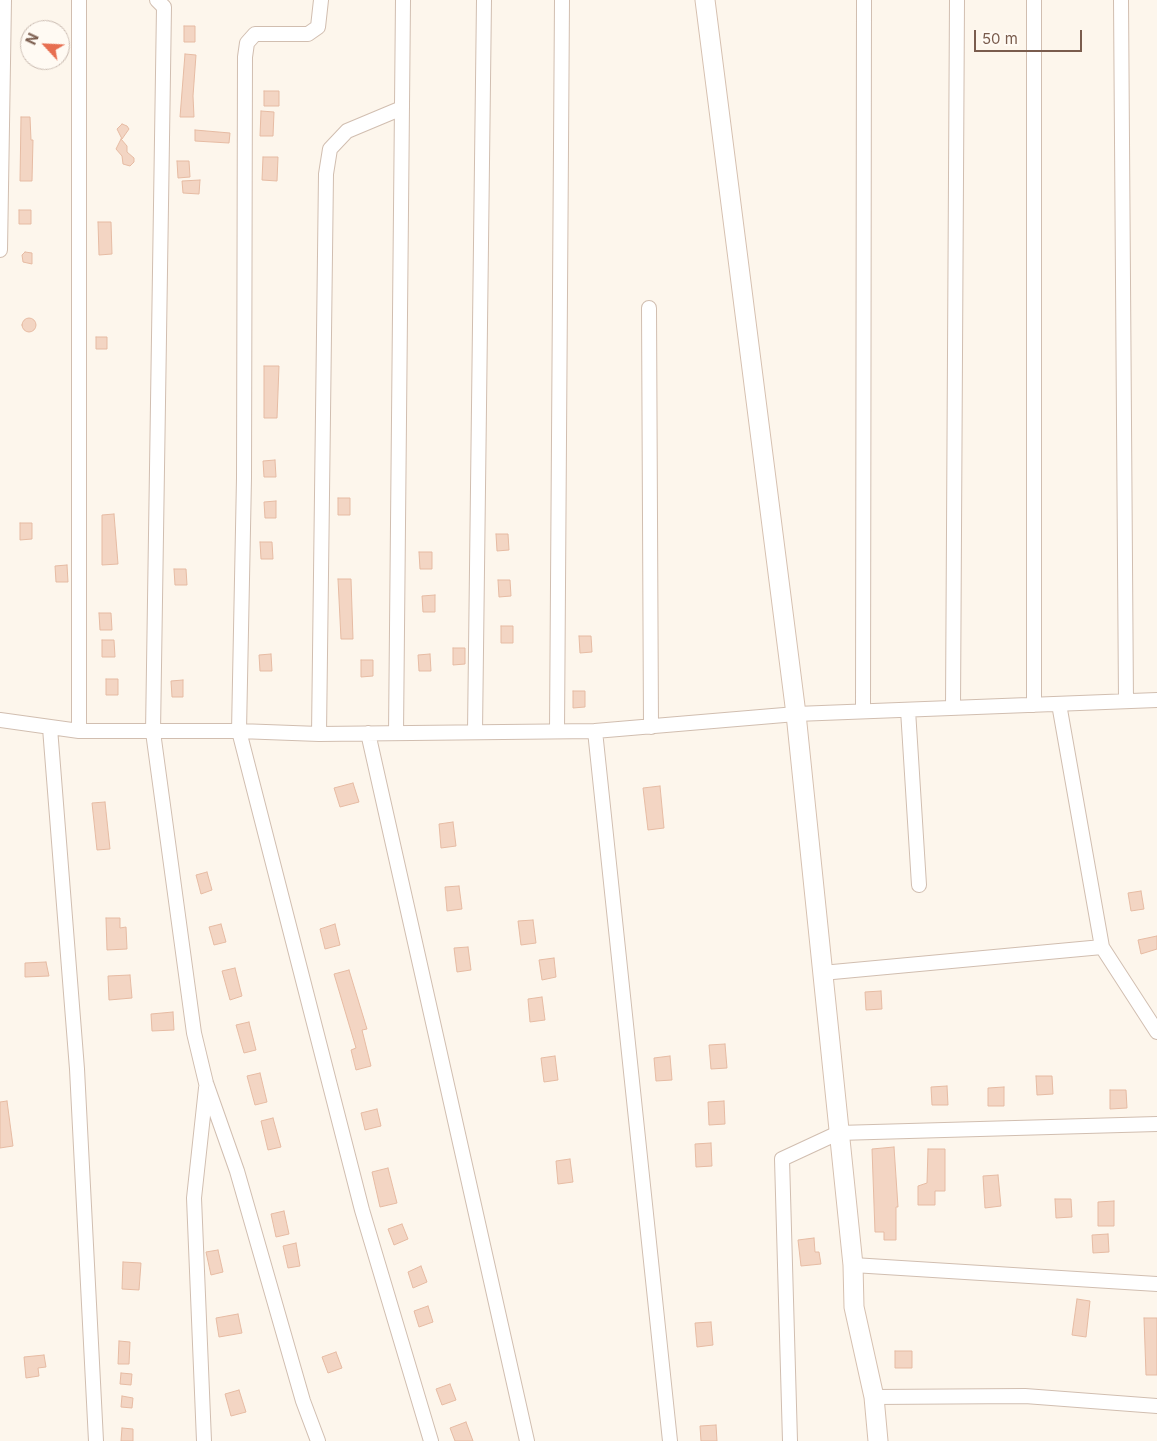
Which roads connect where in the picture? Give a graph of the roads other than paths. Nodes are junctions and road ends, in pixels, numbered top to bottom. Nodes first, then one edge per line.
1 (4, 0) edge
2 (79, 0) edge
3 (157, 0) edge
4 (321, 0) edge
5 (403, 0) edge
6 (484, 0) edge
7 (562, 0) edge
8 (705, 0) edge
9 (864, 0) edge
10 (957, 0) edge
11 (1034, 0) edge
12 (1121, 0) edge
13 (402, 108) junction
14 (0, 250) edge
15 (649, 308) dead end
16 (1157, 700) edge
17 (1126, 701) junction
18 (1059, 704) junction
19 (1034, 705) junction
20 (954, 708) junction
21 (908, 710) junction
22 (863, 711) junction
23 (796, 714) junction
24 (0, 720) edge
25 (651, 727) junction
26 (50, 728) junction
27 (556, 730) junction
28 (239, 731) junction
29 (475, 731) junction
30 (595, 731) junction
31 (79, 732) junction
32 (153, 732) junction
33 (396, 732) junction
34 (368, 733) junction
35 (319, 734) junction
36 (919, 884) dead end
37 (1102, 947) junction
38 (822, 973) junction
39 (1157, 1032) edge
40 (206, 1083) junction
41 (1157, 1124) edge
42 (838, 1133) junction
43 (853, 1265) junction
44 (1157, 1284) edge
45 (874, 1397) junction
46 (1157, 1406) edge
47 (96, 1441) edge
48 (204, 1441) edge
49 (318, 1441) edge
50 (431, 1441) edge
51 (527, 1441) edge
52 (670, 1441) edge
53 (790, 1441) edge
54 (878, 1441) edge

1 - 14 street
2 - 31 street
3 - 32 street
4 - 28 street
5 - 13 street
6 - 29 street
7 - 27 street
8 - 23 street
9 - 22 street
10 - 20 street
11 - 19 street
12 - 17 street
13 - 33 street
13 - 35 street
15 - 25 street
16 - 17 street
17 - 18 street
18 - 19 street
18 - 37 street
19 - 20 street
20 - 21 street
21 - 22 street
21 - 36 street
22 - 23 street
23 - 25 street
23 - 38 street
24 - 26 street
25 - 30 street
26 - 31 street
26 - 47 street
27 - 29 street
27 - 30 street
28 - 32 street
28 - 35 street
28 - 50 street
29 - 33 street
30 - 52 street
31 - 32 street
32 - 40 street
33 - 34 street
34 - 35 street
34 - 51 street
37 - 38 street
37 - 39 street
38 - 42 street
40 - 48 street
40 - 49 street
41 - 42 street
42 - 43 street
42 - 53 street
43 - 44 street
43 - 45 street
45 - 46 street
45 - 54 street

